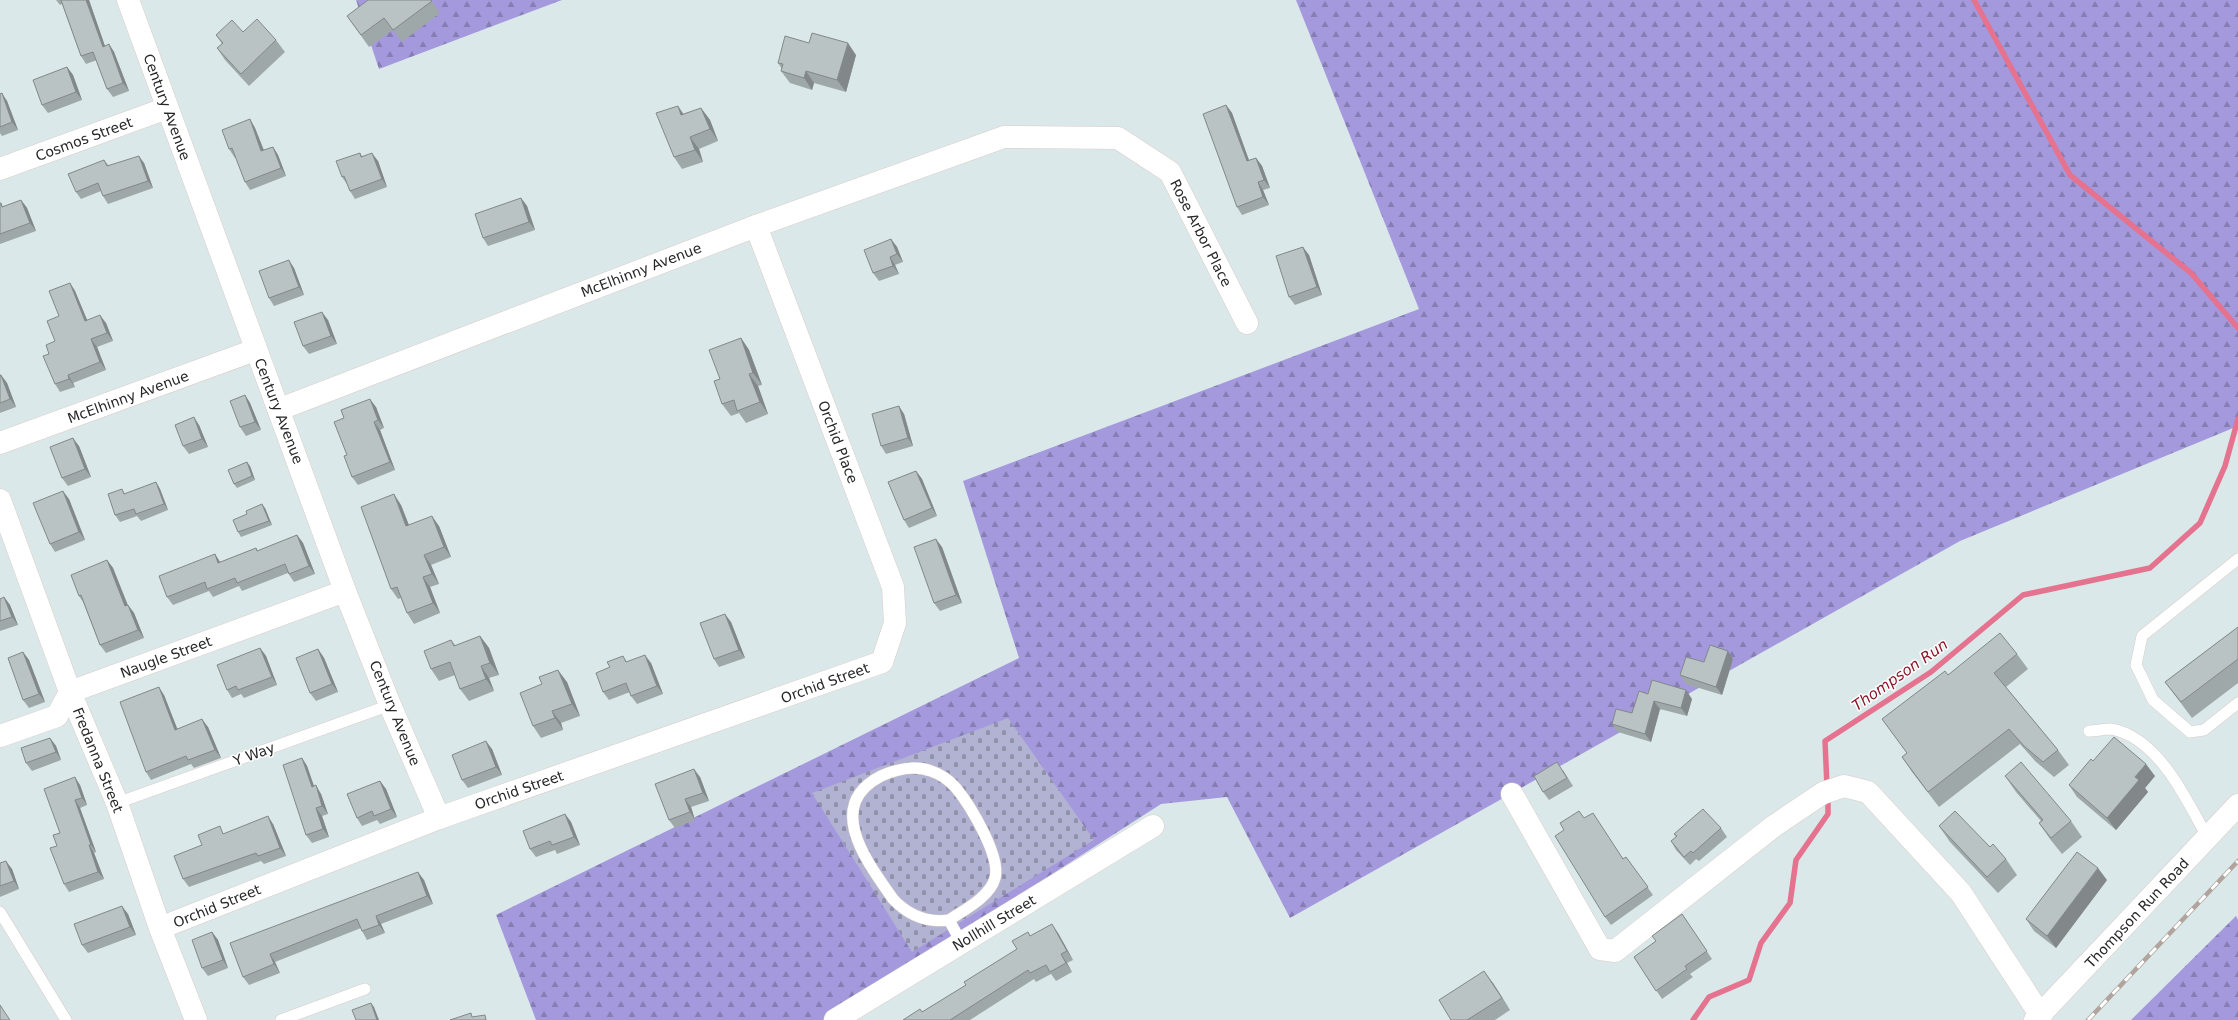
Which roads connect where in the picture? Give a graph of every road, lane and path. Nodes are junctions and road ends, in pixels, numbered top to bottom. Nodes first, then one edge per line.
1 (128, 0) edge
2 (168, 108) junction
3 (1004, 136) joint
4 (0, 169) edge
5 (756, 226) junction
6 (1247, 323) dead end
7 (256, 350) junction
8 (280, 409) junction
9 (0, 443) edge
10 (0, 500) edge
11 (2238, 559) edge
12 (345, 591) junction
13 (882, 662) joint
14 (70, 692) junction
15 (2238, 703) edge
16 (390, 705) junction
17 (2089, 731) dead end
18 (0, 736) edge
19 (1512, 794) dead end
20 (117, 804) junction
21 (2238, 805) edge
22 (439, 818) junction
23 (1153, 826) dead end
24 (2207, 838) junction
25 (0, 912) edge
26 (949, 920) junction
27 (160, 928) junction
28 (961, 942) junction
29 (365, 989) dead end
30 (2038, 1018) edge
31 (66, 1020) edge
32 (196, 1020) edge
33 (281, 1020) edge
34 (835, 1020) edge

1 - 2 street, Century Avenue
2 - 4 street, Cosmos Street
2 - 7 street, Century Avenue
3 - 5 street, McElhinny Avenue
3 - 6 street, Rose Arbor Place
5 - 8 street, McElhinny Avenue
5 - 13 street, Orchid Place
7 - 8 street, Century Avenue
7 - 9 street, McElhinny Avenue
8 - 12 street, Century Avenue
10 - 14 street, Fredanna Street
11 - 15 lane
12 - 14 street, Naugle Street
12 - 16 street, Century Avenue
13 - 22 street, Orchid Street
14 - 18 street
14 - 20 street, Fredanna Street
16 - 20 lane, Y Way
16 - 22 street, Century Avenue
17 - 24 lane
19 - 30 street
20 - 27 street, Fredanna Street
21 - 24 street, Thompson Run Road
22 - 27 street, Orchid Street
23 - 28 street, Nollhill Street
24 - 30 street, Thompson Run Road
25 - 31 lane
26 - 26 lane
26 - 28 lane
27 - 32 street, Fredanna Street
28 - 34 street, Nollhill Street
29 - 33 lane

